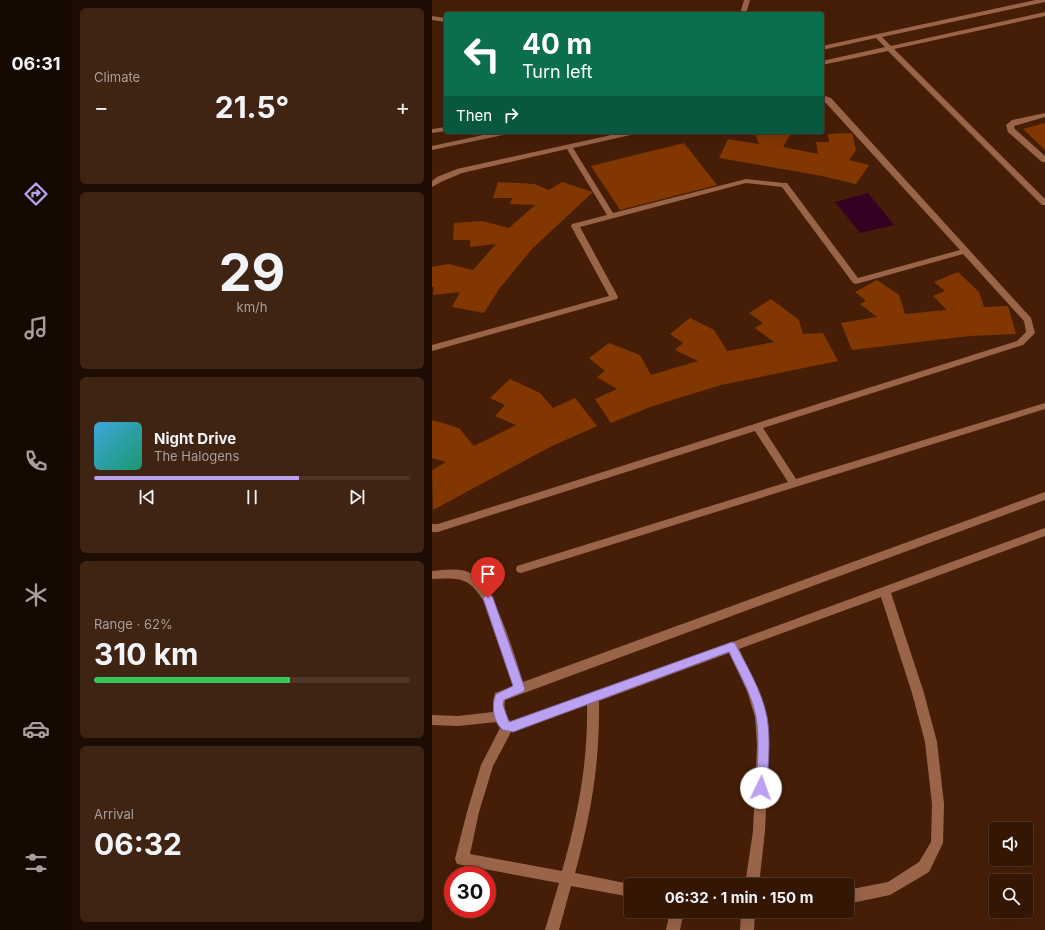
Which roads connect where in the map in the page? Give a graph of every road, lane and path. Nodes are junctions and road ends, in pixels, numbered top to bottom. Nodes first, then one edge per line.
1 (747, 0) edge
2 (1045, 0) edge
3 (744, 12) edge
4 (1045, 14) edge
5 (432, 18) edge
6 (444, 20) edge
7 (877, 36) junction
8 (824, 48) edge
9 (889, 49) junction
10 (824, 63) edge
11 (824, 98) edge
12 (1045, 115) edge
13 (444, 129) edge
14 (432, 131) edge
15 (498, 134) edge
16 (612, 134) edge
17 (569, 147) junction
18 (432, 148) edge
19 (1045, 160) edge
20 (432, 186) edge
21 (1045, 203) edge
22 (611, 216) junction
23 (965, 251) junction
24 (432, 348) edge
25 (1045, 406) edge
26 (757, 427) junction
27 (794, 484) junction
28 (1045, 496) edge
29 (432, 528) edge
30 (1045, 532) edge
31 (521, 569) dead end
32 (432, 575) edge
33 (885, 591) junction
34 (732, 647) junction
35 (520, 689) junction
36 (593, 698) junction
37 (500, 716) junction
38 (432, 720) edge
39 (507, 727) junction
40 (753, 878) edge
41 (566, 879) junction
42 (624, 889) edge
43 (854, 896) edge
44 (676, 918) edge
45 (748, 918) edge
46 (552, 930) edge
47 (673, 930) edge
48 (747, 930) edge

1 - 3 street
2 - 7 street
4 - 9 street
5 - 6 street
7 - 8 street
7 - 9 street
9 - 10 street
9 - 21 street
11 - 23 street
12 - 19 street
13 - 14 street
15 - 18 street
16 - 17 street
17 - 20 street
17 - 22 street
22 - 23 street
22 - 24 street
23 - 26 street
25 - 27 street
26 - 27 street
26 - 29 street
27 - 31 street
28 - 35 street
30 - 33 street
32 - 35 street
33 - 34 street
33 - 43 street
34 - 36 street
34 - 40 street
35 - 37 street
36 - 39 street
36 - 41 street
37 - 38 street
37 - 39 street
39 - 41 street
41 - 42 street
41 - 46 street
44 - 47 street
45 - 48 street

